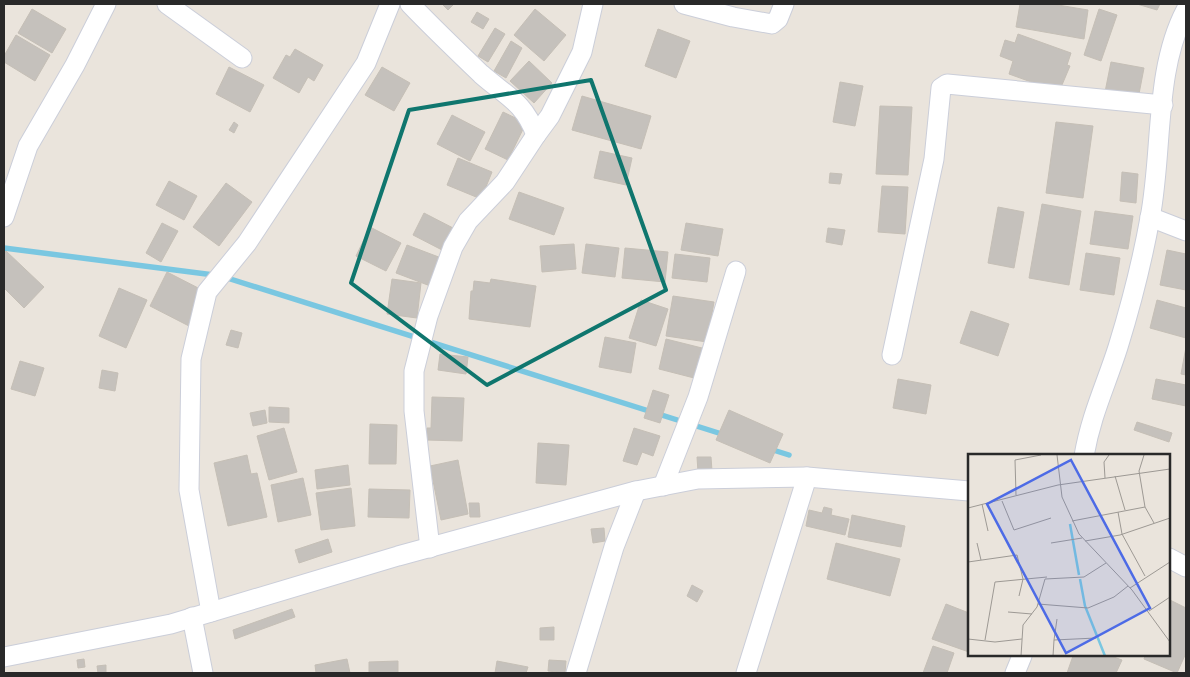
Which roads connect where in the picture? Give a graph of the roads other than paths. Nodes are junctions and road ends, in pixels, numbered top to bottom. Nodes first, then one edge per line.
1 (106, 4) edge
2 (167, 4) edge
3 (390, 4) edge
4 (410, 4) edge
5 (594, 4) edge
6 (684, 4) edge
7 (784, 4) edge
8 (1186, 10) edge
9 (242, 58) dead end
10 (1163, 105) junction
11 (536, 136) junction
12 (1150, 216) junction
13 (4, 217) edge
14 (1186, 231) edge
15 (736, 271) dead end
16 (892, 355) dead end
17 (1084, 454) edge
18 (807, 478) junction
19 (663, 486) junction
20 (636, 491) junction
21 (968, 492) edge
22 (430, 548) junction
23 (1170, 559) edge
24 (1186, 567) edge
25 (211, 612) junction
26 (192, 617) junction
27 (4, 657) edge
28 (1022, 657) edge
29 (203, 673) edge
30 (576, 673) edge
31 (746, 673) edge
32 (1015, 673) edge

1 - 13 street
2 - 9 street
3 - 25 street
4 - 11 street
5 - 11 street
6 - 7 street
8 - 10 street
10 - 12 street
10 - 16 street
11 - 22 street
12 - 14 street
12 - 17 street
15 - 19 street
18 - 19 street
18 - 21 street
18 - 31 street
19 - 20 street
20 - 22 street
20 - 30 street
22 - 25 street
23 - 24 street
25 - 26 street
26 - 27 street
26 - 29 street
28 - 32 street

